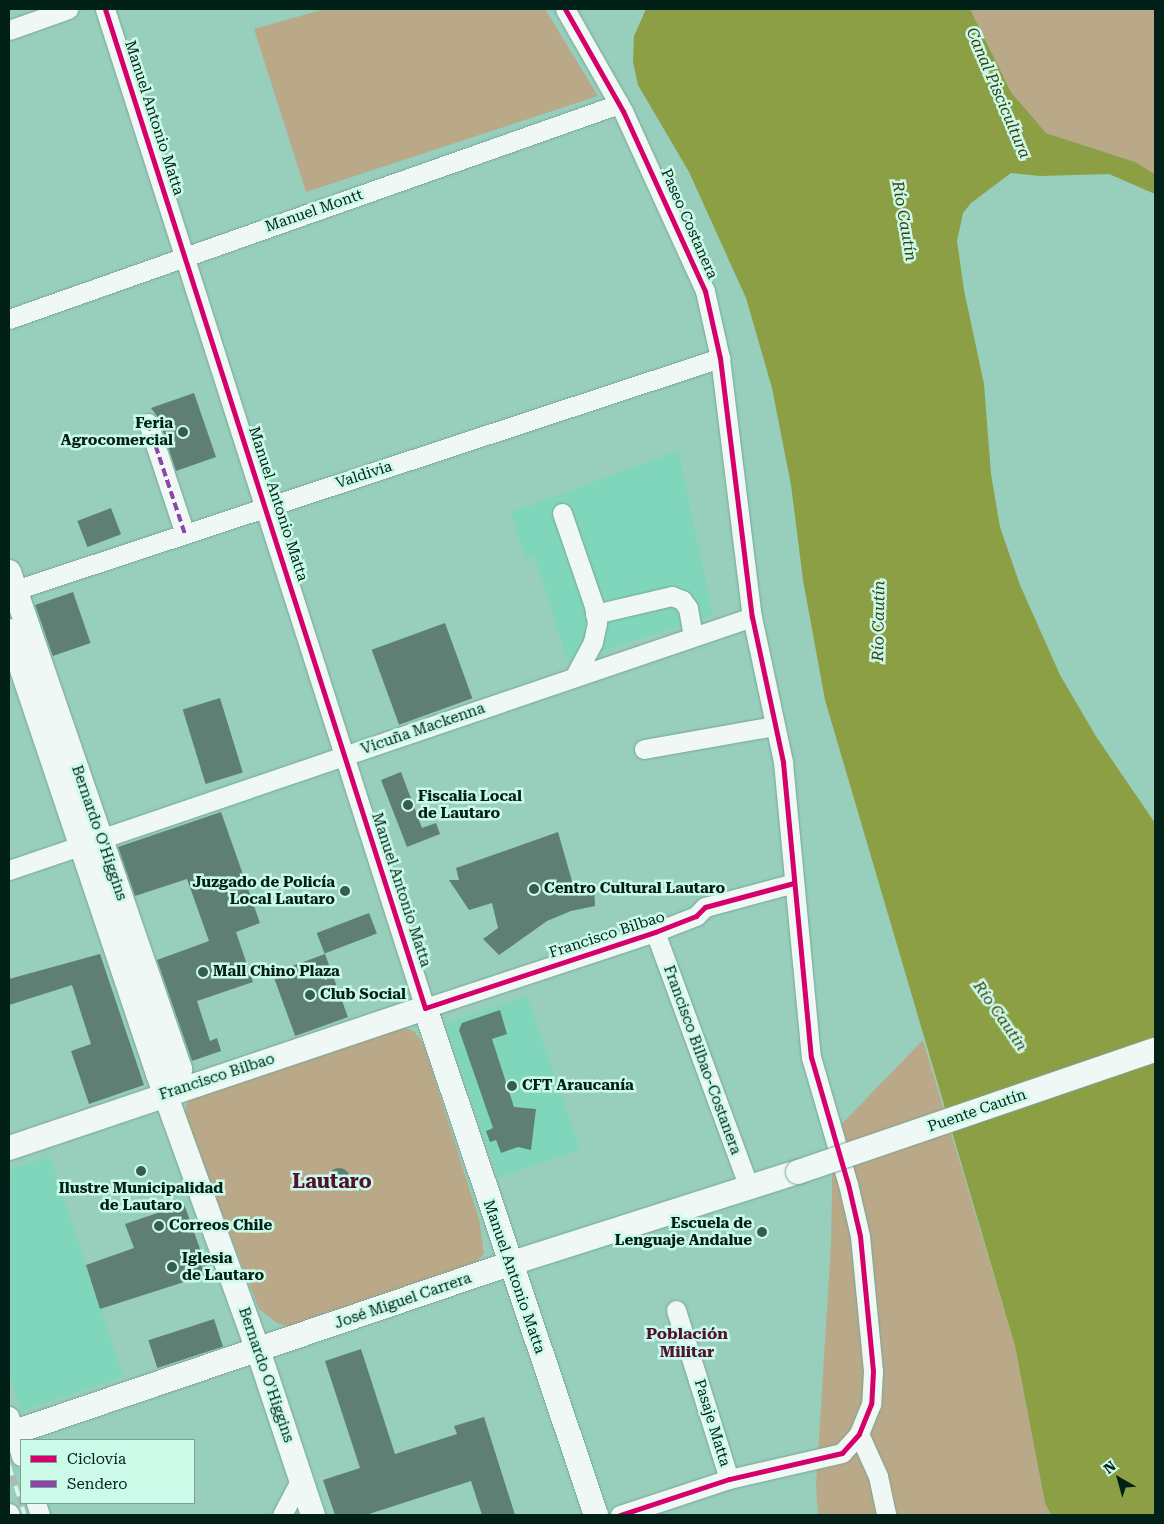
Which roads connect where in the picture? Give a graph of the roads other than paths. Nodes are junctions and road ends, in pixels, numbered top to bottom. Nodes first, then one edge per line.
1 (68, 9) edge
2 (105, 9) edge
3 (565, 9) edge
4 (9, 30) edge
5 (619, 104) junction
6 (186, 256) junction
7 (9, 319) edge
8 (720, 358) junction
9 (148, 423) dead end
10 (266, 507) junction
11 (562, 512) dead end
12 (185, 534) junction
13 (11, 585) edge
14 (595, 614) junction
15 (752, 617) junction
16 (9, 631) edge
17 (693, 637) junction
18 (574, 677) junction
19 (775, 726) junction
20 (644, 749) dead end
21 (344, 755) junction
22 (91, 842) junction
23 (9, 870) edge
24 (794, 883) junction
25 (655, 932) junction
26 (425, 1008) junction
27 (1155, 1050) edge
28 (168, 1093) junction
29 (9, 1148) edge
30 (798, 1172) joint
31 (749, 1188) junction
32 (509, 1264) junction
33 (676, 1310) dead end
34 (258, 1350) junction
35 (10, 1428) edge
36 (859, 1434) junction
37 (20, 1453) edge
38 (301, 1479) junction
39 (729, 1479) junction
40 (282, 1515) edge
41 (313, 1515) edge
42 (596, 1515) edge
43 (620, 1515) edge
44 (886, 1515) edge

1 - 4 street
2 - 6 street, Manuel Antonio Matta
3 - 5 street, Paseo Costanera
5 - 6 street, Manuel Montt
5 - 8 street, Paseo Costanera
6 - 7 street, Manuel Montt
6 - 10 street, Manuel Antonio Matta
8 - 10 street, Valdivia
8 - 15 street, Paseo Costanera
9 - 12 street
10 - 12 street, Valdivia
10 - 21 street, Manuel Antonio Matta
11 - 14 street
12 - 13 street, Valdivia
13 - 22 main road, Bernardo O'Higgins
14 - 17 street
14 - 18 street
15 - 17 street, Vicuña Mackenna
15 - 19 street, Paseo Costanera
16 - 22 main road, Bernardo O'Higgins
17 - 18 street, Vicuña Mackenna
18 - 21 street, Vicuña Mackenna
19 - 20 street
19 - 24 street, Paseo Costanera
21 - 22 street, Vicuña Mackenna
21 - 26 street, Manuel Antonio Matta
22 - 23 street, Vicuña Mackenna
22 - 28 main road, Bernardo O'Higgins
24 - 25 street, Francisco Bilbao
24 - 36 street, Paseo Costanera
25 - 26 street, Francisco Bilbao
25 - 31 street, Francisco Bilbao-Costanera
26 - 28 main road, Francisco Bilbao
26 - 32 main road, Manuel Antonio Matta
27 - 30 main road, Puente Cautín, bridge
28 - 29 main road, Francisco Bilbao
28 - 34 main road, Bernardo O'Higgins
30 - 31 main road, José Miguel Carrera
31 - 32 main road, José Miguel Carrera
32 - 34 main road, José Miguel Carrera
32 - 42 main road, Manuel Antonio Matta
33 - 39 street, Pasaje Matta
34 - 35 main road, José Miguel Carrera
34 - 38 main road, Bernardo O'Higgins
35 - 37 street
36 - 39 street
36 - 44 street
38 - 40 street
38 - 41 main road, Bernardo O'Higgins
39 - 43 street

